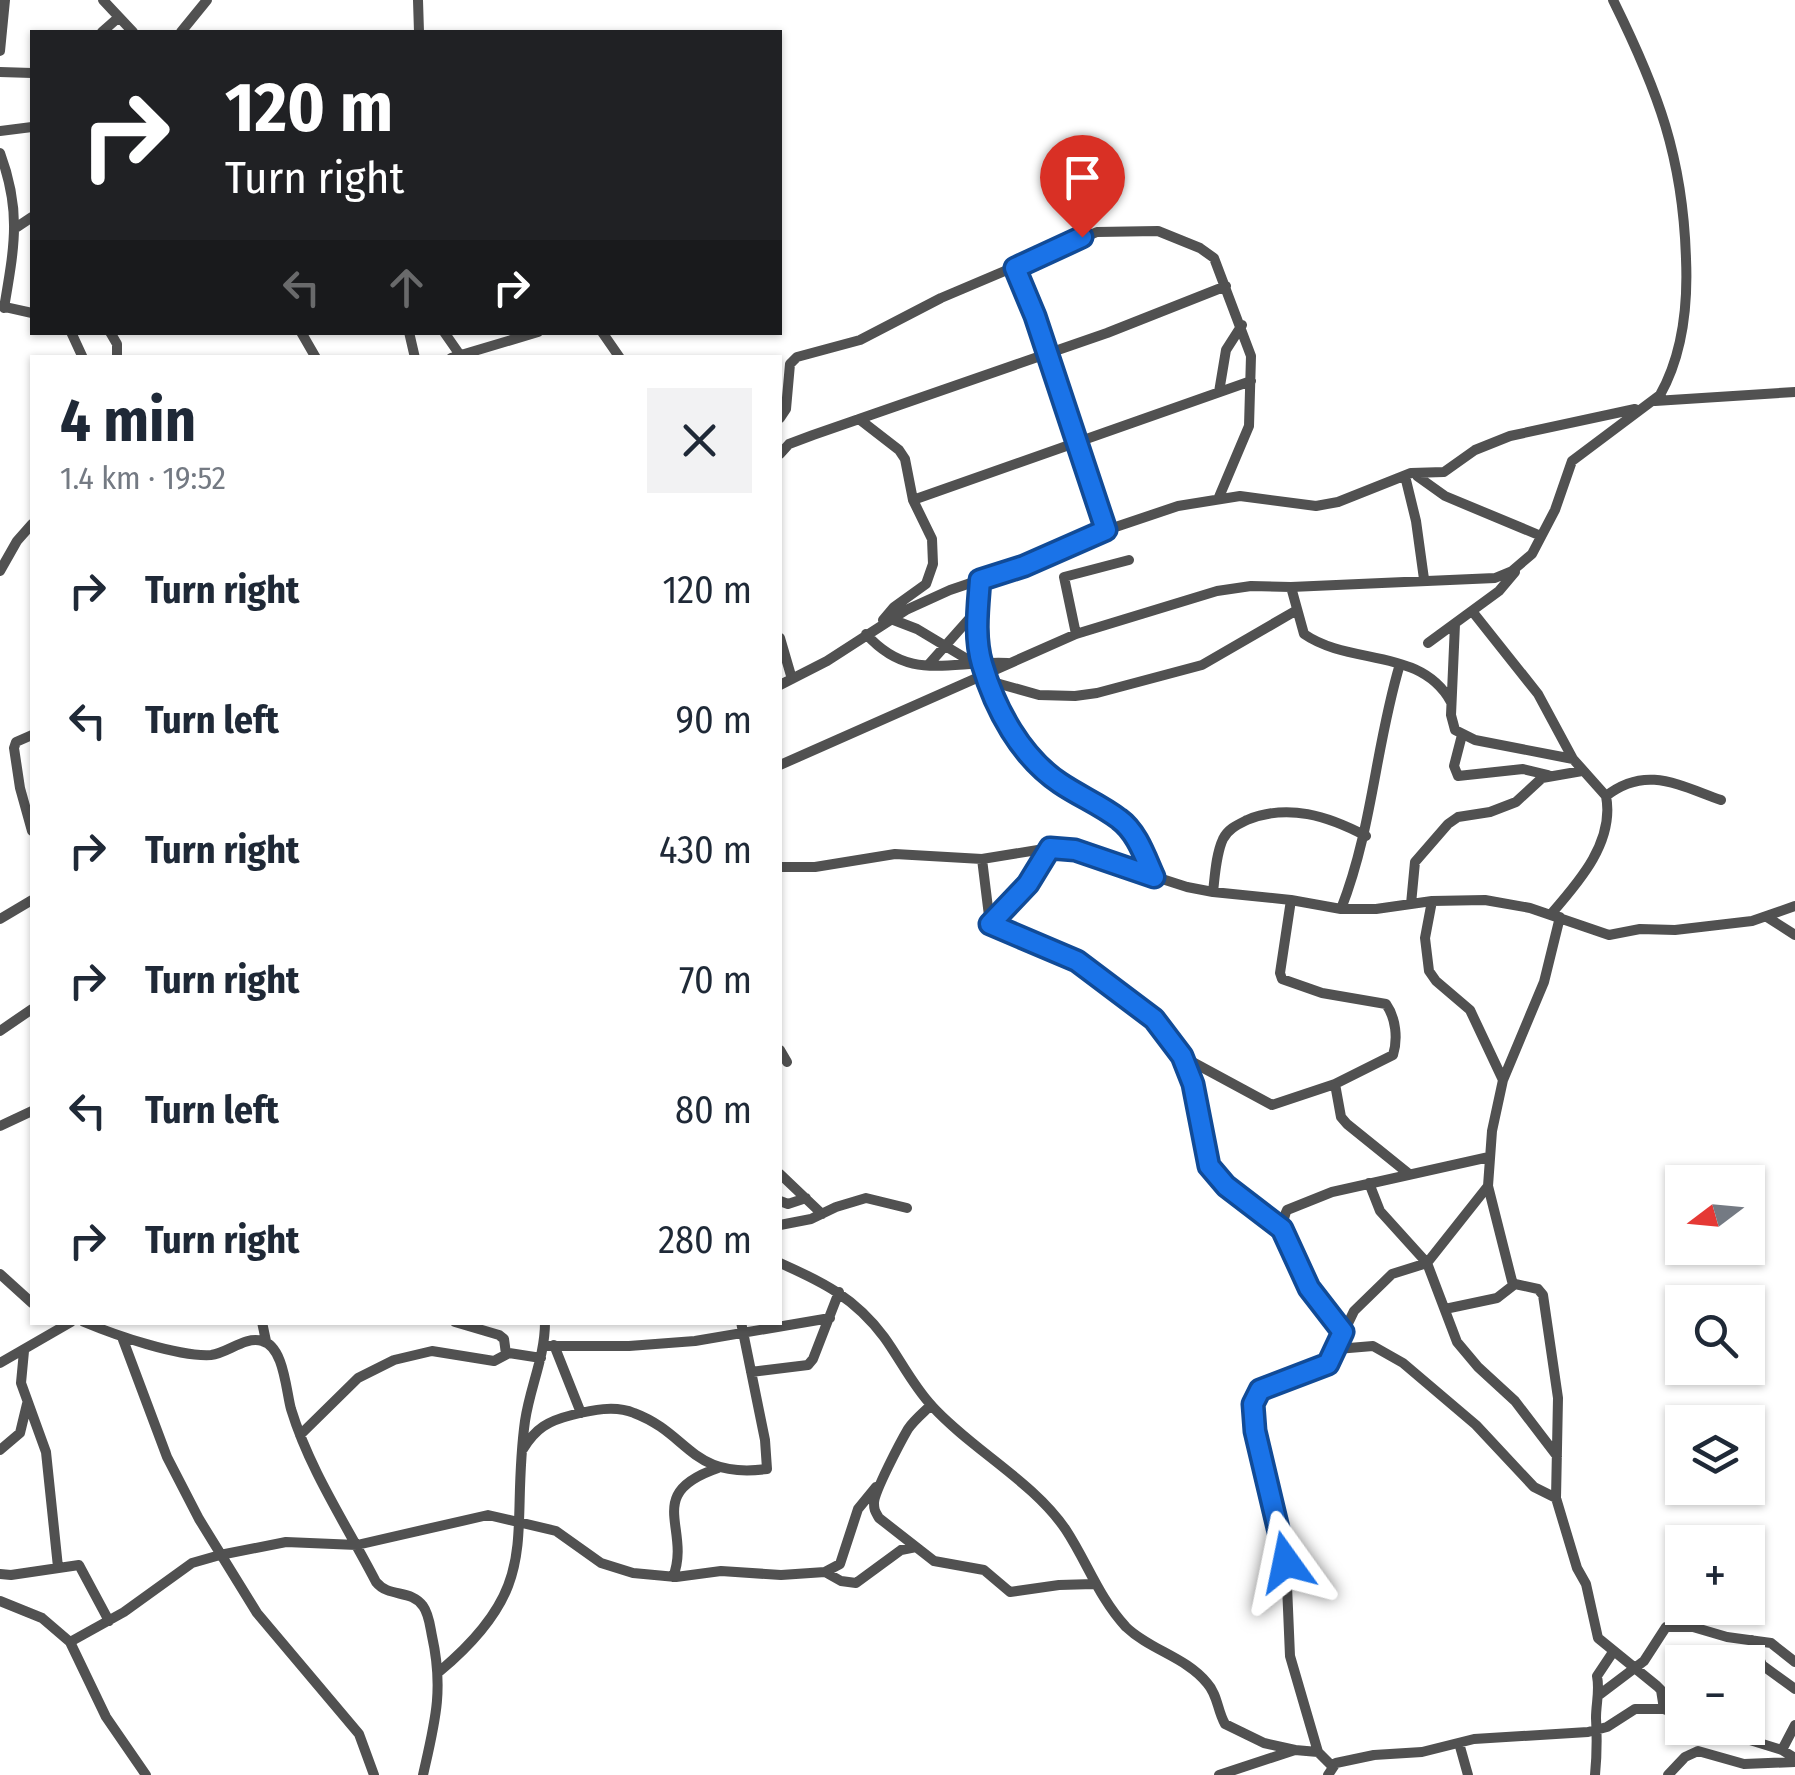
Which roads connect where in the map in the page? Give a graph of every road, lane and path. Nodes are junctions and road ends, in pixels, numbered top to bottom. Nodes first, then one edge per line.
1 (6, 0) edge
2 (103, 0) edge
3 (207, 0) edge
4 (418, 0) edge
5 (1613, 0) edge
6 (119, 17) junction
7 (104, 30) edge
8 (131, 30) edge
9 (183, 30) edge
10 (419, 30) edge
11 (0, 52) edge
12 (0, 72) edge
13 (30, 73) edge
14 (30, 127) edge
15 (0, 131) edge
16 (0, 153) edge
17 (4, 173) edge
18 (30, 218) edge
19 (17, 228) junction
20 (1015, 268) junction
21 (1226, 286) junction
22 (2, 307) edge
23 (30, 313) edge
24 (1242, 325) junction
25 (528, 335) edge
26 (1046, 354) junction
27 (459, 355) edge
28 (1251, 380) junction
29 (1219, 392) junction
30 (1795, 392) edge
31 (1655, 400) junction
32 (1641, 408) junction
33 (782, 415) edge
34 (858, 419) junction
35 (1078, 444) junction
36 (782, 452) edge
37 (1410, 476) junction
38 (1219, 497) junction
39 (912, 500) junction
40 (30, 526) edge
41 (1106, 530) junction
42 (1541, 536) junction
43 (1128, 560) dead end
44 (1518, 567) junction
45 (0, 571) edge
46 (1424, 579) junction
47 (980, 580) junction
48 (1290, 587) junction
49 (978, 610) junction
50 (1296, 610) junction
51 (1472, 611) junction
52 (885, 622) junction
53 (1455, 624) junction
54 (866, 634) junction
55 (1076, 634) junction
56 (1428, 643) dead end
57 (782, 645) edge
58 (946, 645) junction
59 (977, 662) junction
60 (1009, 664) junction
61 (1400, 664) junction
62 (928, 665) junction
63 (987, 678) junction
64 (792, 679) junction
65 (782, 684) edge
66 (1452, 703) junction
67 (30, 736) edge
68 (1462, 736) junction
69 (1573, 759) junction
70 (782, 764) edge
71 (1582, 770) junction
72 (1551, 776) junction
73 (1606, 796) junction
74 (1721, 800) dead end
75 (30, 822) edge
76 (1366, 836) junction
77 (1050, 848) junction
78 (982, 859) junction
79 (782, 867) edge
80 (1154, 877) junction
81 (1212, 892) junction
82 (1292, 900) junction
83 (30, 901) edge
84 (1432, 901) junction
85 (1411, 904) junction
86 (1795, 906) edge
87 (1341, 909) junction
88 (1556, 916) junction
89 (1767, 917) junction
90 (0, 919) edge
91 (990, 924) junction
92 (1795, 935) edge
93 (30, 1010) edge
94 (0, 1031) edge
95 (782, 1053) edge
96 (1182, 1056) junction
97 (787, 1062) dead end
98 (1503, 1080) junction
99 (1334, 1084) junction
100 (30, 1115) edge
101 (0, 1126) edge
102 (1489, 1157) junction
103 (1408, 1174) junction
104 (782, 1176) edge
105 (1369, 1183) junction
106 (1488, 1186) junction
107 (806, 1198) junction
108 (782, 1202) edge
109 (908, 1208) dead end
110 (822, 1214) junction
111 (782, 1225) edge
112 (1282, 1229) junction
113 (1427, 1263) junction
114 (782, 1264) edge
115 (0, 1274) edge
116 (1516, 1284) junction
117 (839, 1292) junction
118 (30, 1301) edge
119 (1445, 1309) junction
120 (830, 1318) junction
121 (782, 1323) edge
122 (66, 1325) edge
123 (92, 1325) edge
124 (263, 1325) edge
125 (466, 1325) edge
126 (545, 1325) edge
127 (768, 1325) edge
128 (742, 1328) edge
129 (1343, 1332) junction
130 (122, 1337) junction
131 (266, 1341) junction
132 (1337, 1349) junction
133 (546, 1350) junction
134 (24, 1351) junction
135 (506, 1354) junction
136 (0, 1363) edge
137 (751, 1372) junction
138 (27, 1403) junction
139 (930, 1405) junction
140 (582, 1412) junction
141 (300, 1435) junction
142 (522, 1449) junction
143 (0, 1450) edge
144 (1558, 1457) junction
145 (719, 1468) junction
146 (880, 1482) junction
147 (1556, 1498) junction
148 (521, 1523) junction
149 (358, 1544) junction
150 (916, 1547) junction
151 (220, 1555) junction
152 (58, 1567) junction
153 (825, 1572) junction
154 (0, 1574) edge
155 (672, 1577) junction
156 (1094, 1584) junction
157 (0, 1601) edge
158 (109, 1620) junction
159 (1752, 1640) junction
160 (70, 1642) junction
161 (1613, 1652) junction
162 (1795, 1662) edge
163 (1636, 1669) junction
164 (440, 1671) junction
165 (1795, 1689) edge
166 (1600, 1695) junction
167 (1664, 1710) joint
168 (1795, 1726) edge
169 (1600, 1730) junction
170 (1459, 1743) junction
171 (1765, 1745) edge
172 (1295, 1750) junction
173 (1782, 1750) junction
174 (1318, 1752) junction
175 (1795, 1760) edge
176 (1330, 1770) edge
177 (146, 1775) edge
178 (374, 1775) edge
179 (423, 1775) edge
180 (1218, 1775) edge
181 (1468, 1775) edge
182 (1596, 1775) edge
183 (1668, 1775) edge

1 - 11 street
2 - 6 street
3 - 9 street
4 - 10 street
5 - 31 street
6 - 7 street
6 - 8 street
12 - 13 street
14 - 15 street
16 - 17 street
17 - 19 street
18 - 19 street
19 - 22 street
20 - 21 street
20 - 26 street
20 - 33 street
21 - 24 street
21 - 26 street
22 - 23 street
24 - 28 street
24 - 29 street
25 - 27 street
26 - 34 street
26 - 35 street
28 - 29 street
28 - 38 street
29 - 35 street
30 - 31 street
31 - 32 street
32 - 37 street
32 - 42 street
34 - 36 street
34 - 39 street
35 - 39 street
35 - 41 street
37 - 38 street
37 - 42 street
37 - 46 street
38 - 41 street
39 - 52 street
40 - 45 street
41 - 47 street
42 - 44 street
43 - 55 street
44 - 46 street
44 - 51 street
46 - 48 street
47 - 49 street
47 - 52 street
48 - 50 street
48 - 55 street
49 - 58 street
49 - 59 street
50 - 61 street
50 - 63 street
51 - 53 street
51 - 69 street
52 - 54 street
52 - 58 street
53 - 56 street
53 - 66 street
54 - 62 street
54 - 64 street
55 - 60 street
57 - 64 street
58 - 59 street
58 - 62 street
59 - 60 street
59 - 62 street
59 - 63 street
60 - 63 street
61 - 66 street
61 - 76 street
63 - 70 street
63 - 80 street
64 - 65 street
66 - 68 street
67 - 75 street
68 - 69 street
68 - 72 street
69 - 71 street
71 - 72 street
71 - 73 street
72 - 85 street
73 - 74 street
73 - 88 street
76 - 81 street
76 - 87 street
77 - 78 street
77 - 80 street
77 - 91 street
78 - 79 street
78 - 91 street
80 - 81 street
81 - 82 street
82 - 87 street
82 - 99 street
83 - 90 street
84 - 85 street
84 - 88 street
84 - 98 street
85 - 87 street
86 - 89 street
88 - 89 street
88 - 98 street
89 - 92 street
91 - 96 street
93 - 94 street
95 - 97 street
96 - 99 street
96 - 112 street
98 - 102 street
99 - 103 street
100 - 101 street
102 - 103 street
102 - 106 street
103 - 105 street
104 - 107 street
105 - 112 street
105 - 113 street
106 - 113 street
106 - 116 street
107 - 108 street
107 - 110 street
109 - 110 street
110 - 111 street
112 - 129 street
113 - 119 street
113 - 129 street
114 - 117 street
115 - 118 street
116 - 119 street
116 - 144 street
117 - 120 street
117 - 139 street
119 - 144 street
120 - 121 street
120 - 137 street
122 - 134 street
123 - 130 street
124 - 131 street
125 - 135 street
126 - 133 street
127 - 128 street
128 - 133 street
128 - 137 street
129 - 132 street
130 - 131 street
130 - 151 street
131 - 141 street
132 - 147 street
132 - 174 street
133 - 135 street
133 - 140 street
133 - 142 street
134 - 136 street
134 - 138 street
135 - 141 street
137 - 145 street
138 - 143 street
138 - 152 street
139 - 146 street
139 - 156 street
140 - 142 street
140 - 145 street
141 - 149 street
142 - 148 street
144 - 147 street
145 - 155 street
146 - 150 street
146 - 153 street
147 - 161 street
148 - 149 street
148 - 155 street
148 - 164 street
149 - 151 street
149 - 164 street
150 - 153 street
150 - 156 street
151 - 158 street
151 - 178 street
152 - 154 street
152 - 158 street
153 - 155 street
156 - 172 street
157 - 160 street
158 - 160 street
159 - 162 street
159 - 163 street
159 - 165 street
160 - 177 street
161 - 163 street
161 - 166 street
163 - 166 street
163 - 167 street
164 - 179 street
166 - 169 street
167 - 169 street
168 - 173 street
169 - 170 street
169 - 182 street
170 - 176 street
170 - 181 street
171 - 173 street
172 - 174 street
172 - 180 street
173 - 175 street
174 - 176 street
175 - 183 street

